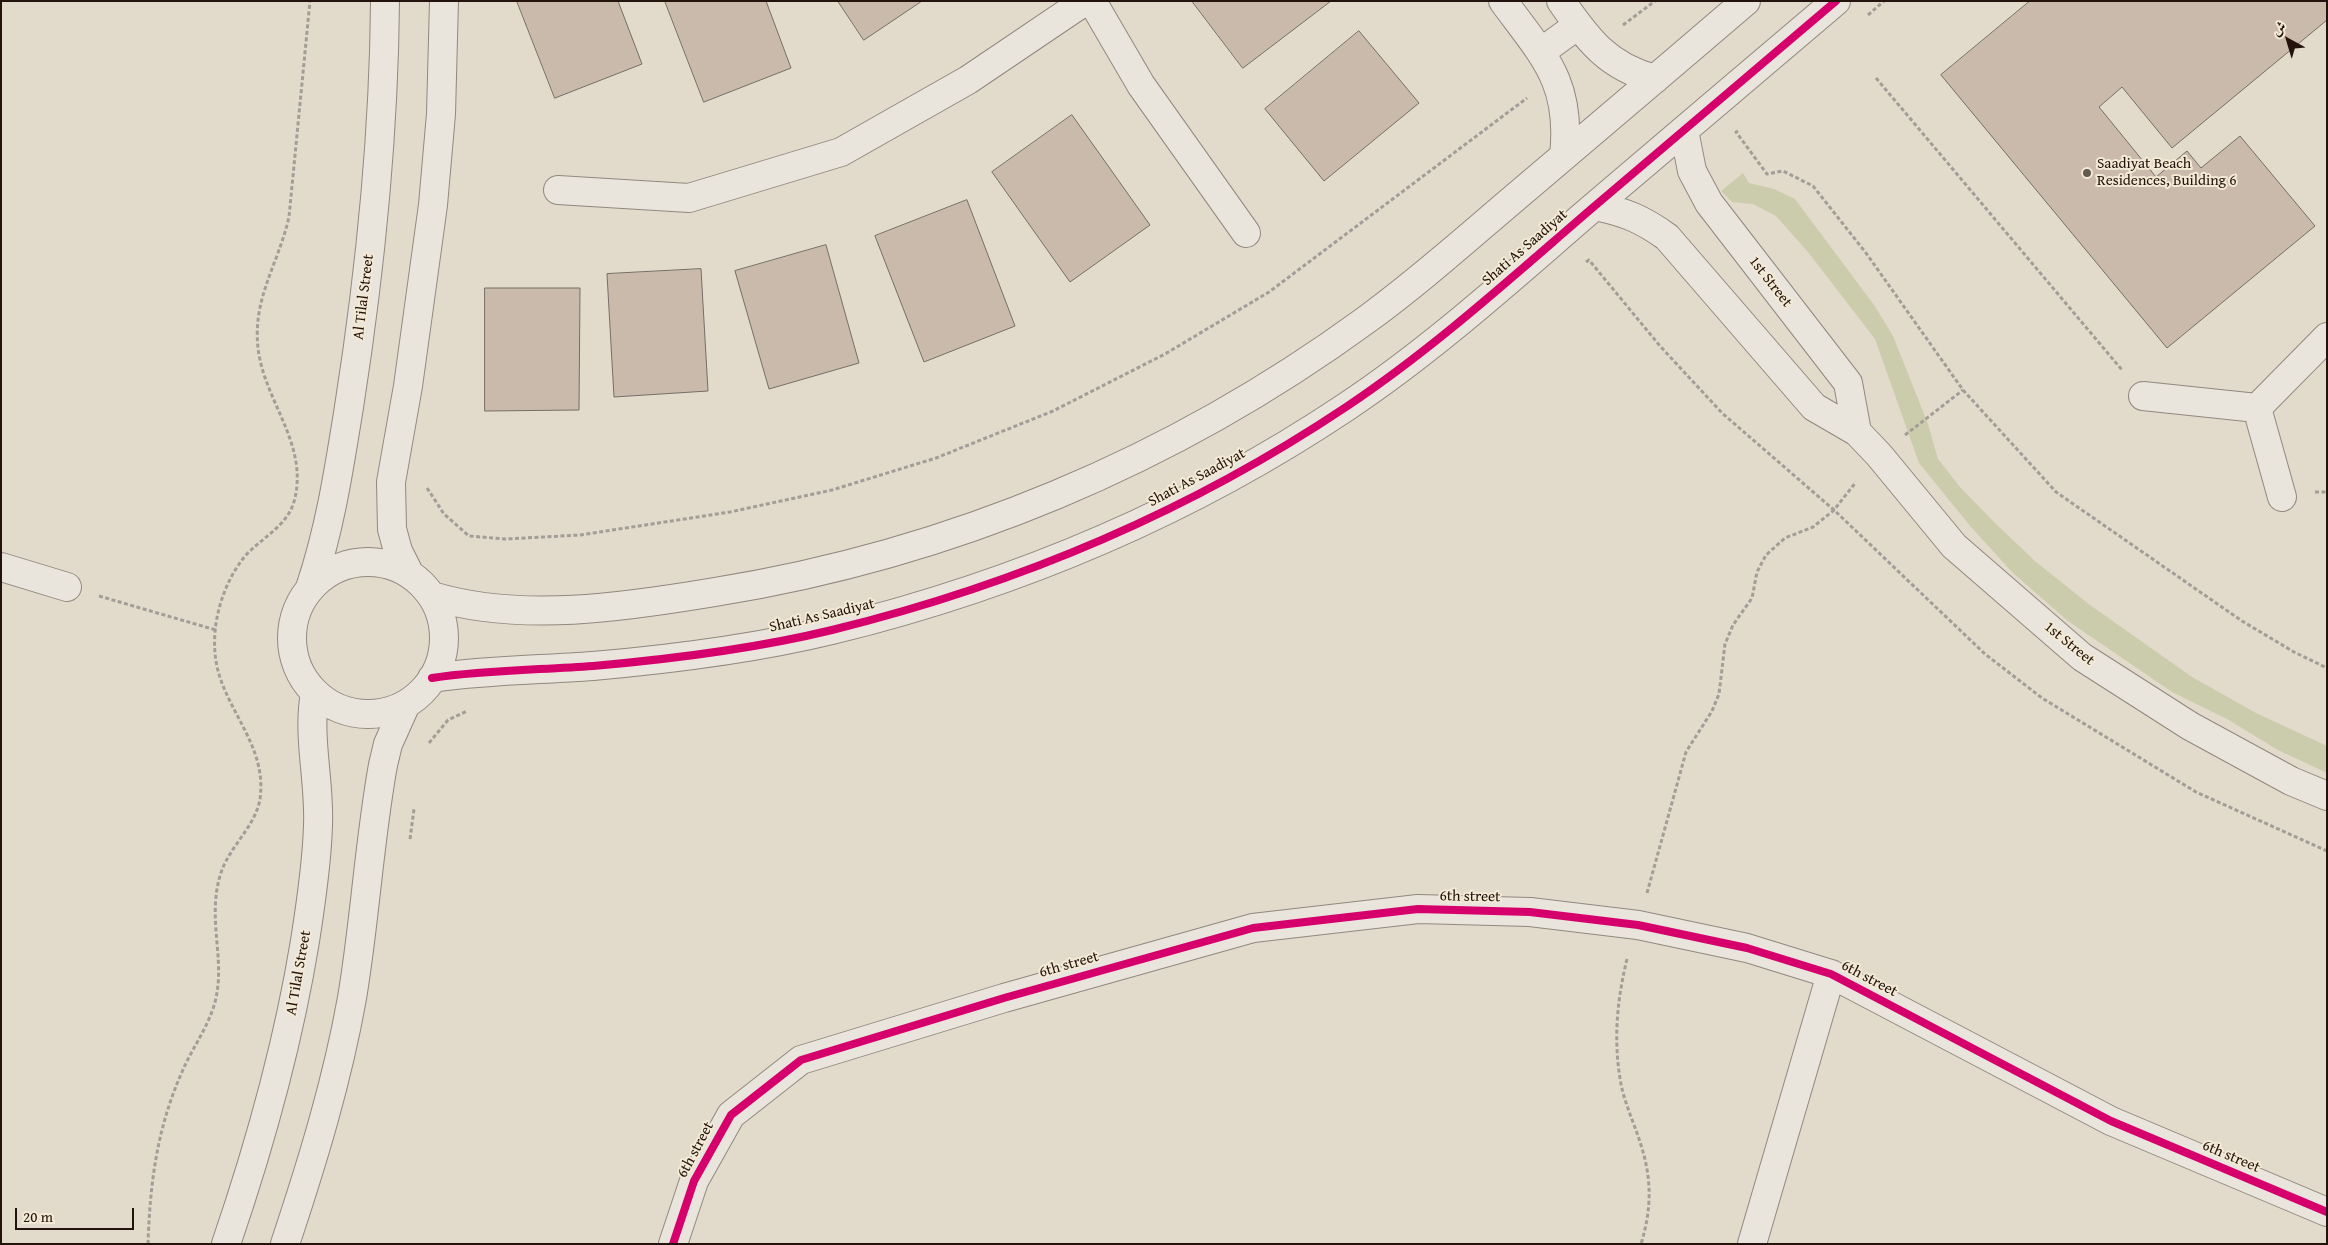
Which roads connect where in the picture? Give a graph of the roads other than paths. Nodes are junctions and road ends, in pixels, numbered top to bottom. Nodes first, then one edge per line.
1 (384, 1) edge
2 (444, 1) edge
3 (1085, 1) edge
4 (1092, 1) edge
5 (1503, 1) edge
6 (1561, 1) edge
7 (1746, 1) edge
8 (1836, 1) edge
9 (1578, 25) junction
10 (1548, 64) junction
11 (1655, 79) junction
12 (1684, 130) junction
13 (1564, 156) junction
14 (558, 190) dead end
15 (1595, 206) junction
16 (1246, 233) dead end
17 (2327, 337) edge
18 (2143, 396) road end
19 (2257, 408) junction
20 (1858, 432) junction
21 (2282, 497) dead end
22 (1, 567) edge
23 (408, 573) junction
24 (67, 587) road end
25 (310, 588) junction
26 (432, 596) junction
27 (432, 678) junction
28 (315, 693) junction
29 (406, 704) junction
30 (2327, 796) edge
31 (1832, 974) junction
32 (2327, 1212) edge
33 (226, 1244) edge
34 (285, 1244) edge
35 (673, 1244) edge
36 (1752, 1244) edge

1 - 25 street, Al Tilal Street
2 - 23 street
3 - 14 street
4 - 16 street
5 - 10 street
6 - 9 street
7 - 11 street
8 - 12 street, Shati As Saadiyat
9 - 10 street
9 - 11 street
10 - 13 street
11 - 13 street
12 - 15 street, Shati As Saadiyat
12 - 20 street, 1st Street
13 - 26 street
15 - 20 street, 1st Street
15 - 27 street, Shati As Saadiyat
17 - 19 street
18 - 19 street
19 - 21 street
20 - 30 street, 1st Street
22 - 24 street
23 - 25 street
23 - 26 street
25 - 28 street
26 - 27 street
27 - 29 street
28 - 29 street
28 - 33 street, Al Tilal Street
29 - 34 street
31 - 32 street, 6th street
31 - 35 street, 6th street
31 - 36 street

